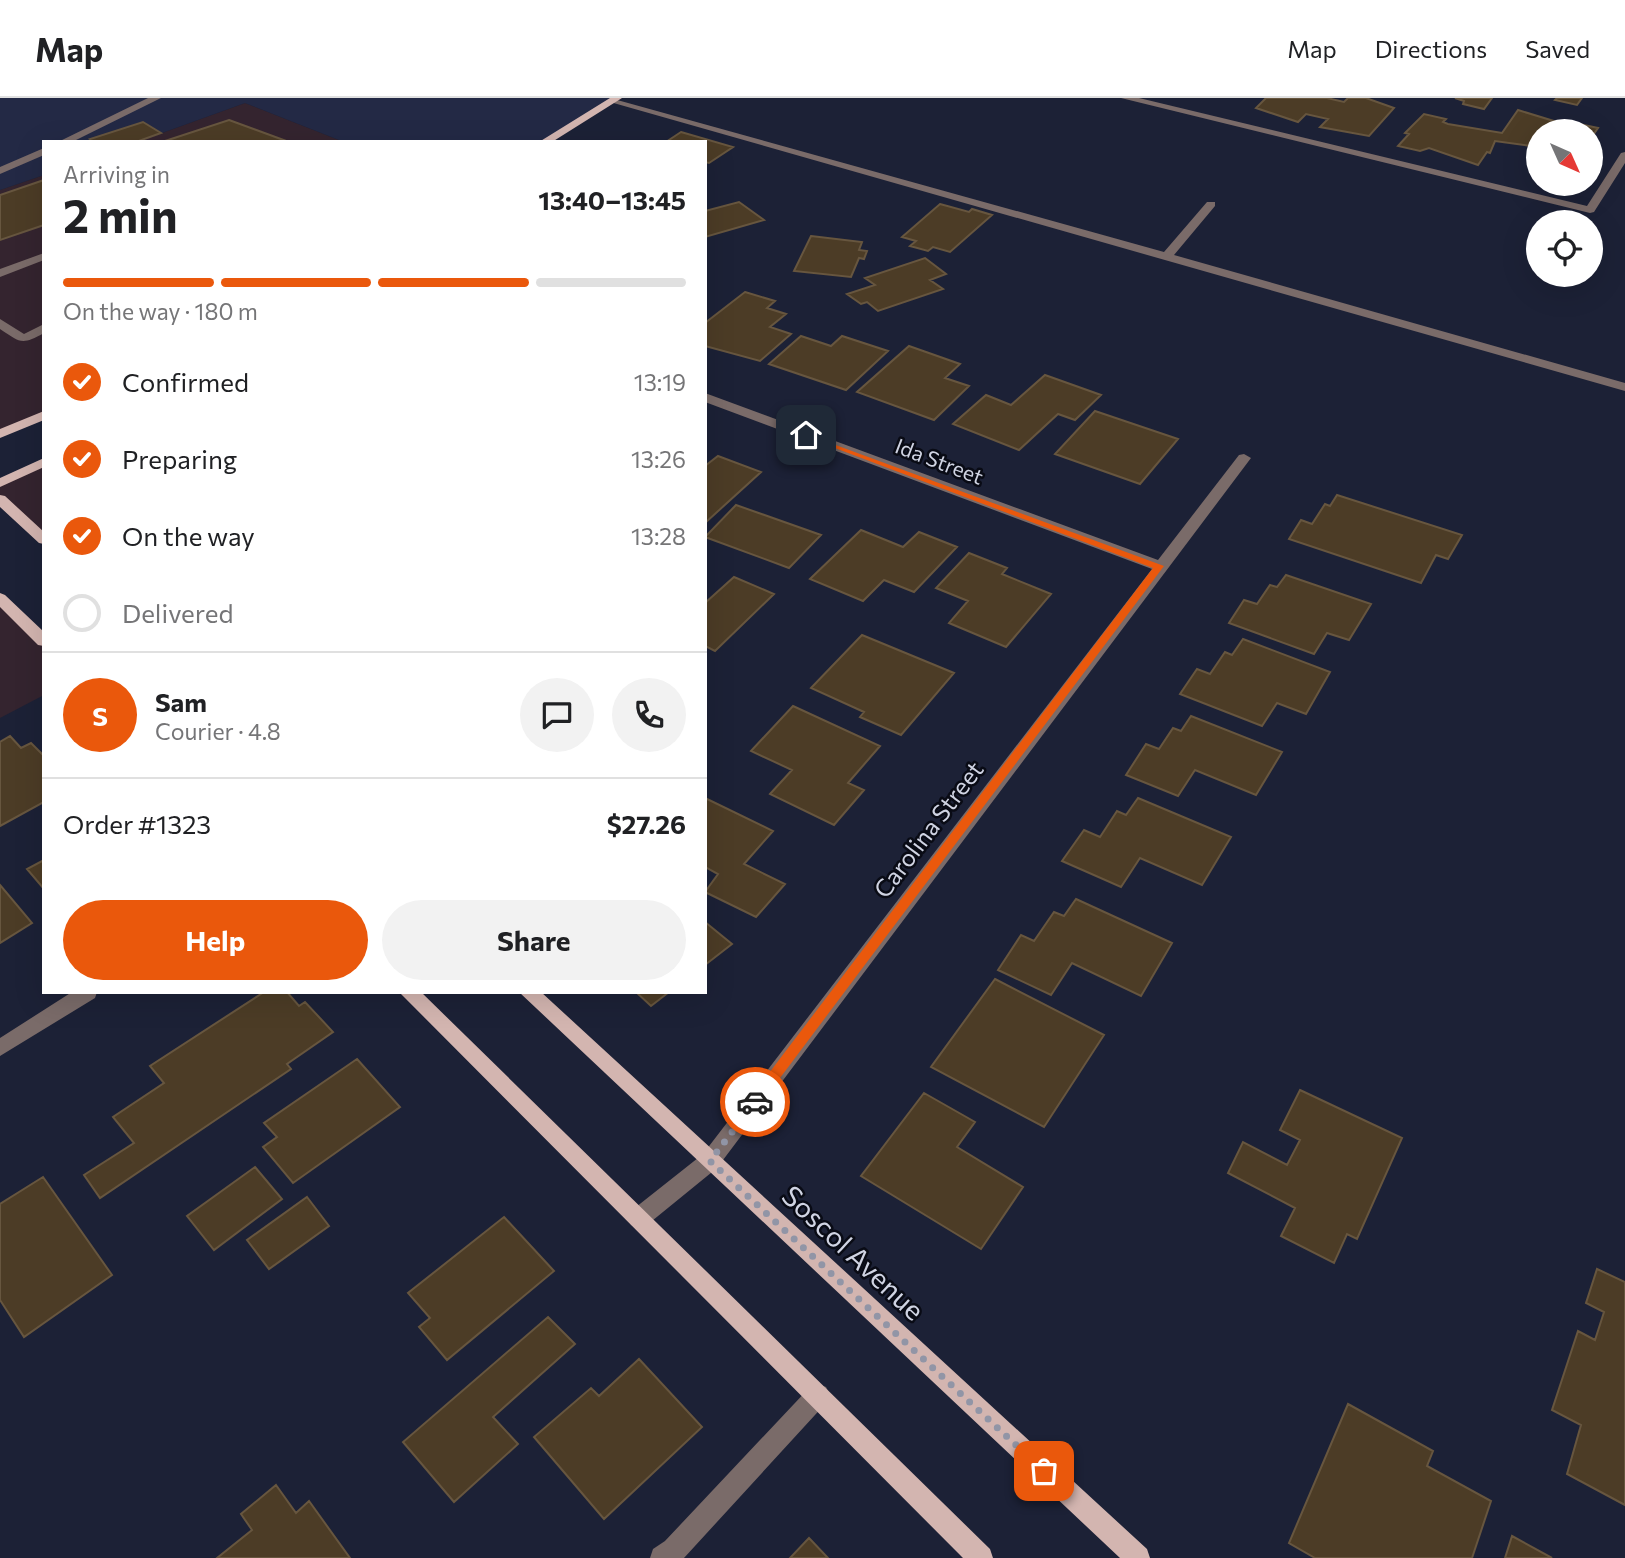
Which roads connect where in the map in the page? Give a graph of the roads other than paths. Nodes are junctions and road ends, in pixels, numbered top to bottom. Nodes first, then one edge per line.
1 (156, 98) edge
2 (1126, 98) edge
3 (616, 99) edge
4 (67, 140) edge
5 (547, 140) edge
6 (42, 152) edge
7 (1625, 155) edge
8 (0, 171) edge
9 (1211, 204) dead end
10 (42, 257) edge
11 (1166, 257) junction
12 (0, 274) edge
13 (0, 323) edge
14 (42, 329) edge
15 (1625, 387) edge
16 (707, 398) edge
17 (42, 416) edge
18 (0, 434) edge
19 (1244, 458) dead end
20 (42, 463) edge
21 (0, 483) edge
22 (0, 499) edge
23 (42, 538) edge
24 (1159, 566) junction
25 (0, 598) edge
26 (42, 639) edge
27 (85, 994) edge
28 (410, 994) edge
29 (530, 994) edge
30 (0, 1048) edge
31 (710, 1161) junction
32 (639, 1217) junction
33 (818, 1395) junction
34 (662, 1558) edge
35 (981, 1558) edge
36 (1138, 1558) edge

1 - 4 street
2 - 7 street
3 - 5 main road
3 - 11 street
6 - 8 street
9 - 11 street
10 - 12 street
11 - 15 street
13 - 14 street
16 - 24 street, Ida Street
17 - 18 main road
19 - 24 street, Carolina Street
20 - 21 main road
22 - 23 main road
24 - 31 street, Carolina Street
25 - 26 main road
27 - 30 street
28 - 32 main road
29 - 31 main road, Soscol Avenue
31 - 32 street, Carolina Street
31 - 36 main road, Soscol Avenue
32 - 33 main road
33 - 34 street
33 - 35 main road

